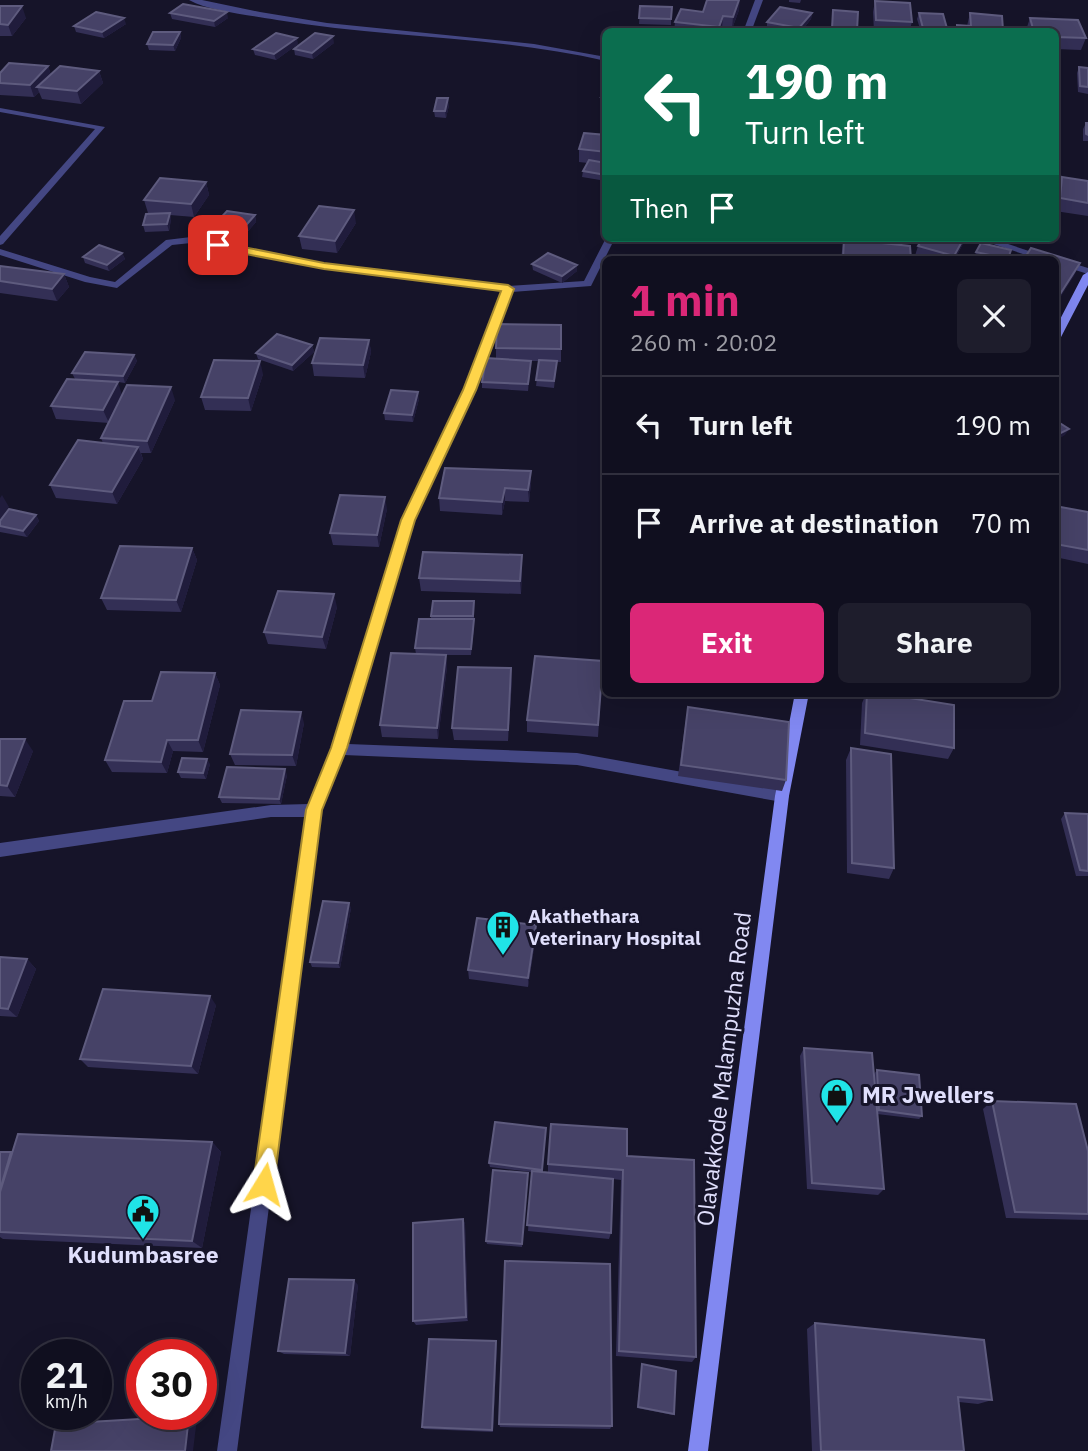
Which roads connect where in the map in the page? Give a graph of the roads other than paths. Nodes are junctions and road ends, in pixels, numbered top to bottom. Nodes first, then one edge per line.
1 (193, 0) edge
2 (759, 0) edge
3 (748, 28) edge
4 (602, 58) edge
5 (0, 110) edge
6 (0, 242) edge
7 (608, 242) edge
8 (993, 242) edge
9 (0, 253) edge
10 (1038, 256) edge
11 (1059, 262) edge
12 (1088, 273) edge
13 (508, 289) junction
14 (1059, 331) edge
15 (801, 697) edge
16 (339, 748) junction
17 (782, 796) junction
18 (314, 810) junction
19 (0, 850) edge
20 (228, 1451) edge
21 (698, 1451) edge

1 - 4 street
2 - 3 street
5 - 6 street
7 - 13 street
8 - 10 street
9 - 13 street
11 - 12 street
12 - 14 main road
13 - 16 street
15 - 17 main road, Olavakkode Malampuzha Road
16 - 17 street
16 - 18 street
17 - 21 main road, Olavakkode Malampuzha Road
18 - 19 street
18 - 20 street

